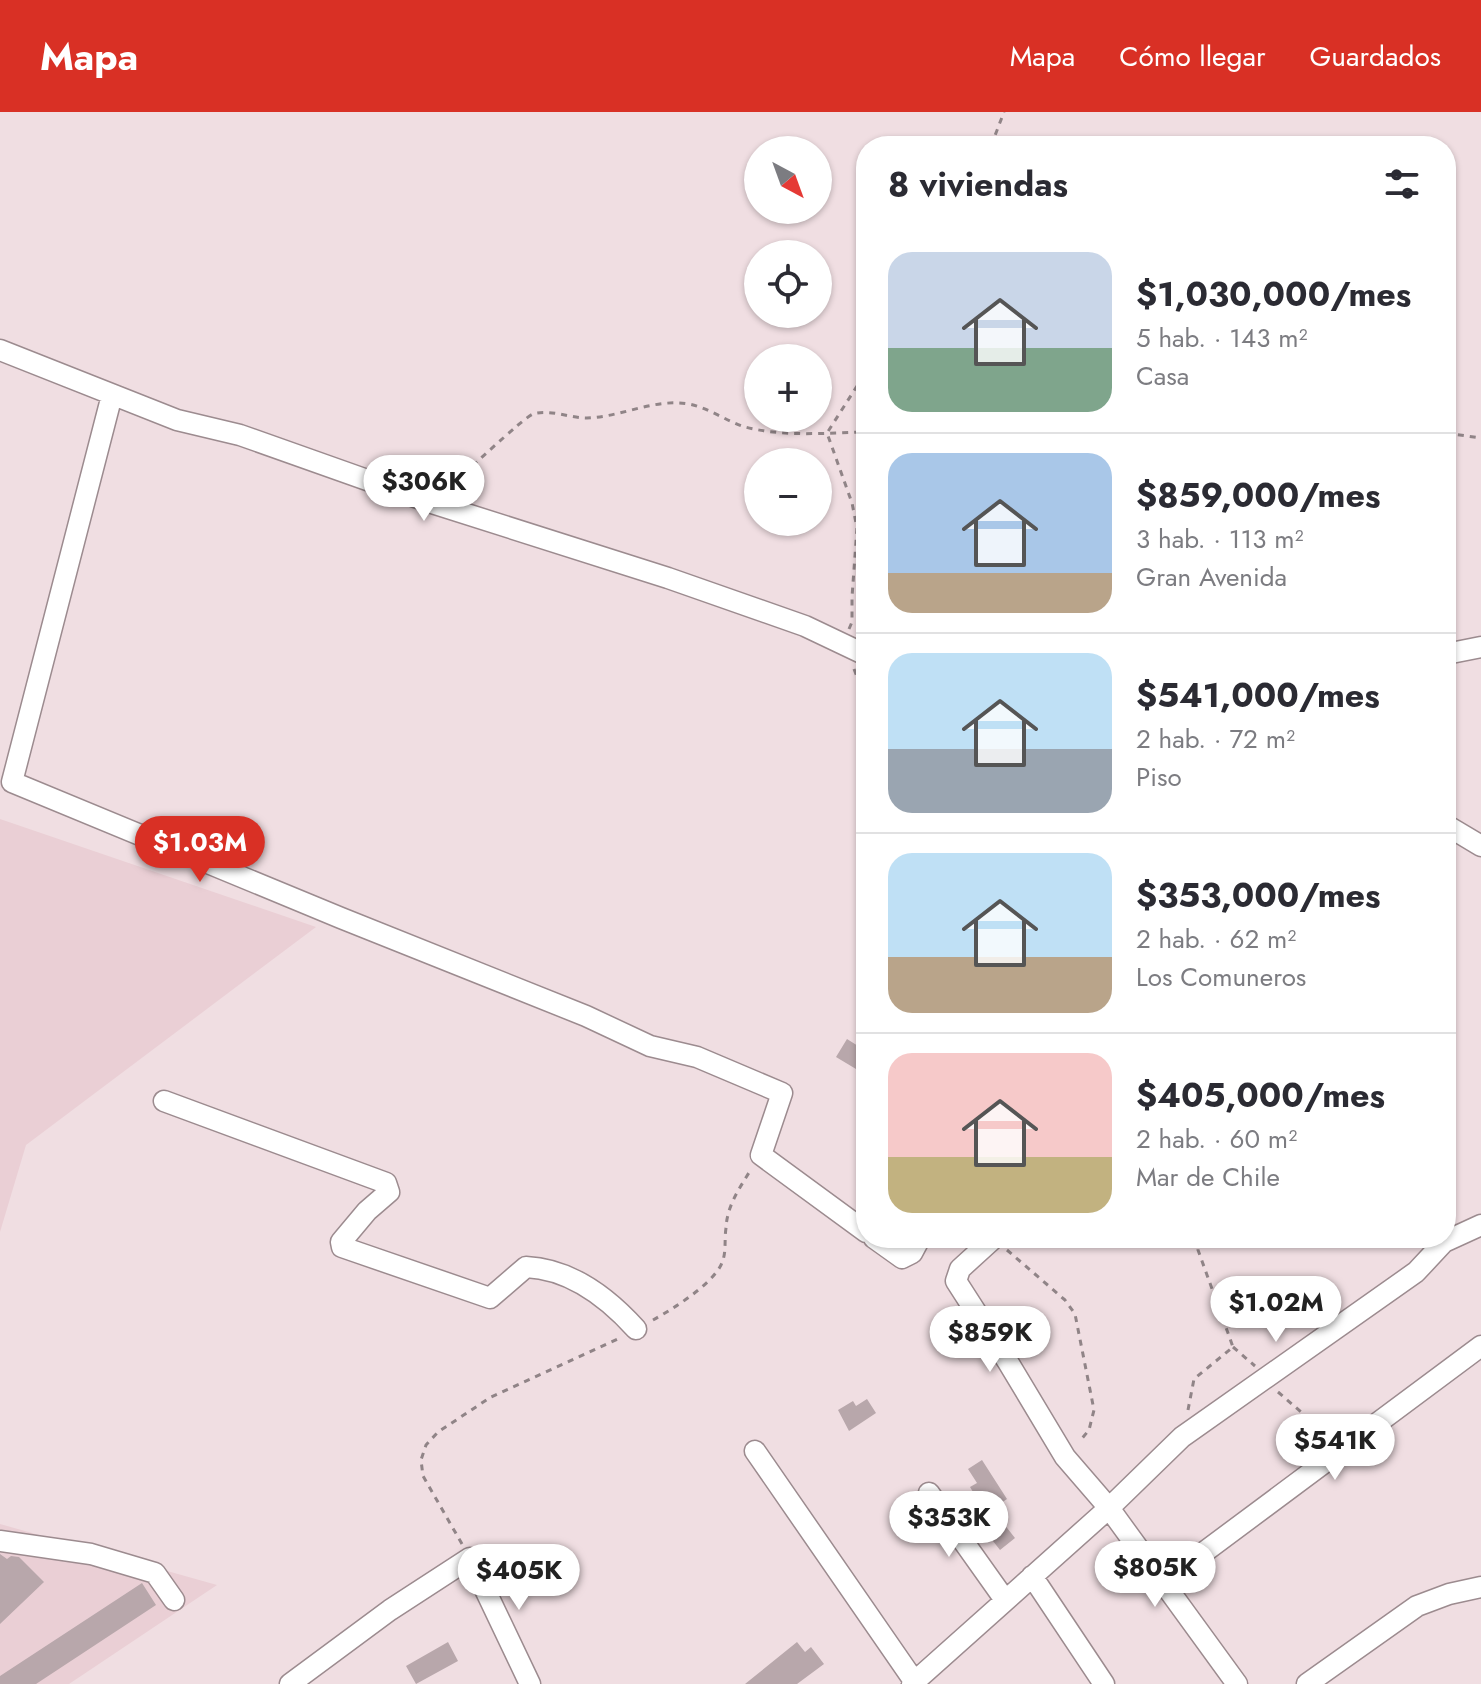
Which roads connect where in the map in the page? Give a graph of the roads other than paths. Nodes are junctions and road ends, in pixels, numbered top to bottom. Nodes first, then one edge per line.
1 (0, 350) edge
2 (112, 395) junction
3 (1481, 647) edge
4 (856, 650) edge
5 (1456, 652) edge
6 (1456, 831) edge
7 (1481, 846) edge
8 (164, 1101) dead end
9 (856, 1225) edge
10 (1481, 1225) edge
11 (1456, 1236) edge
12 (888, 1248) edge
13 (915, 1248) edge
14 (984, 1248) edge
15 (1438, 1248) edge
16 (636, 1329) road end
17 (1481, 1346) edge
18 (755, 1451) dead end
19 (929, 1493) dead end
20 (1109, 1508) junction
21 (0, 1541) edge
22 (1032, 1576) junction
23 (1164, 1582) junction
24 (1481, 1587) edge
25 (174, 1600) dead end
26 (1005, 1600) junction
27 (913, 1683) edge
28 (290, 1684) edge
29 (530, 1684) edge
30 (1104, 1684) edge
31 (1237, 1684) edge
32 (1307, 1684) edge

1 - 2 street
2 - 4 street
2 - 9 street
3 - 5 street
6 - 7 street
8 - 16 street
10 - 11 street
12 - 13 street
14 - 20 street
15 - 20 street
17 - 23 street
18 - 27 street
19 - 26 street
20 - 22 street
20 - 23 street
21 - 25 street
22 - 26 street
22 - 30 street
23 - 31 street
24 - 32 street
26 - 27 street
28 - 29 street

